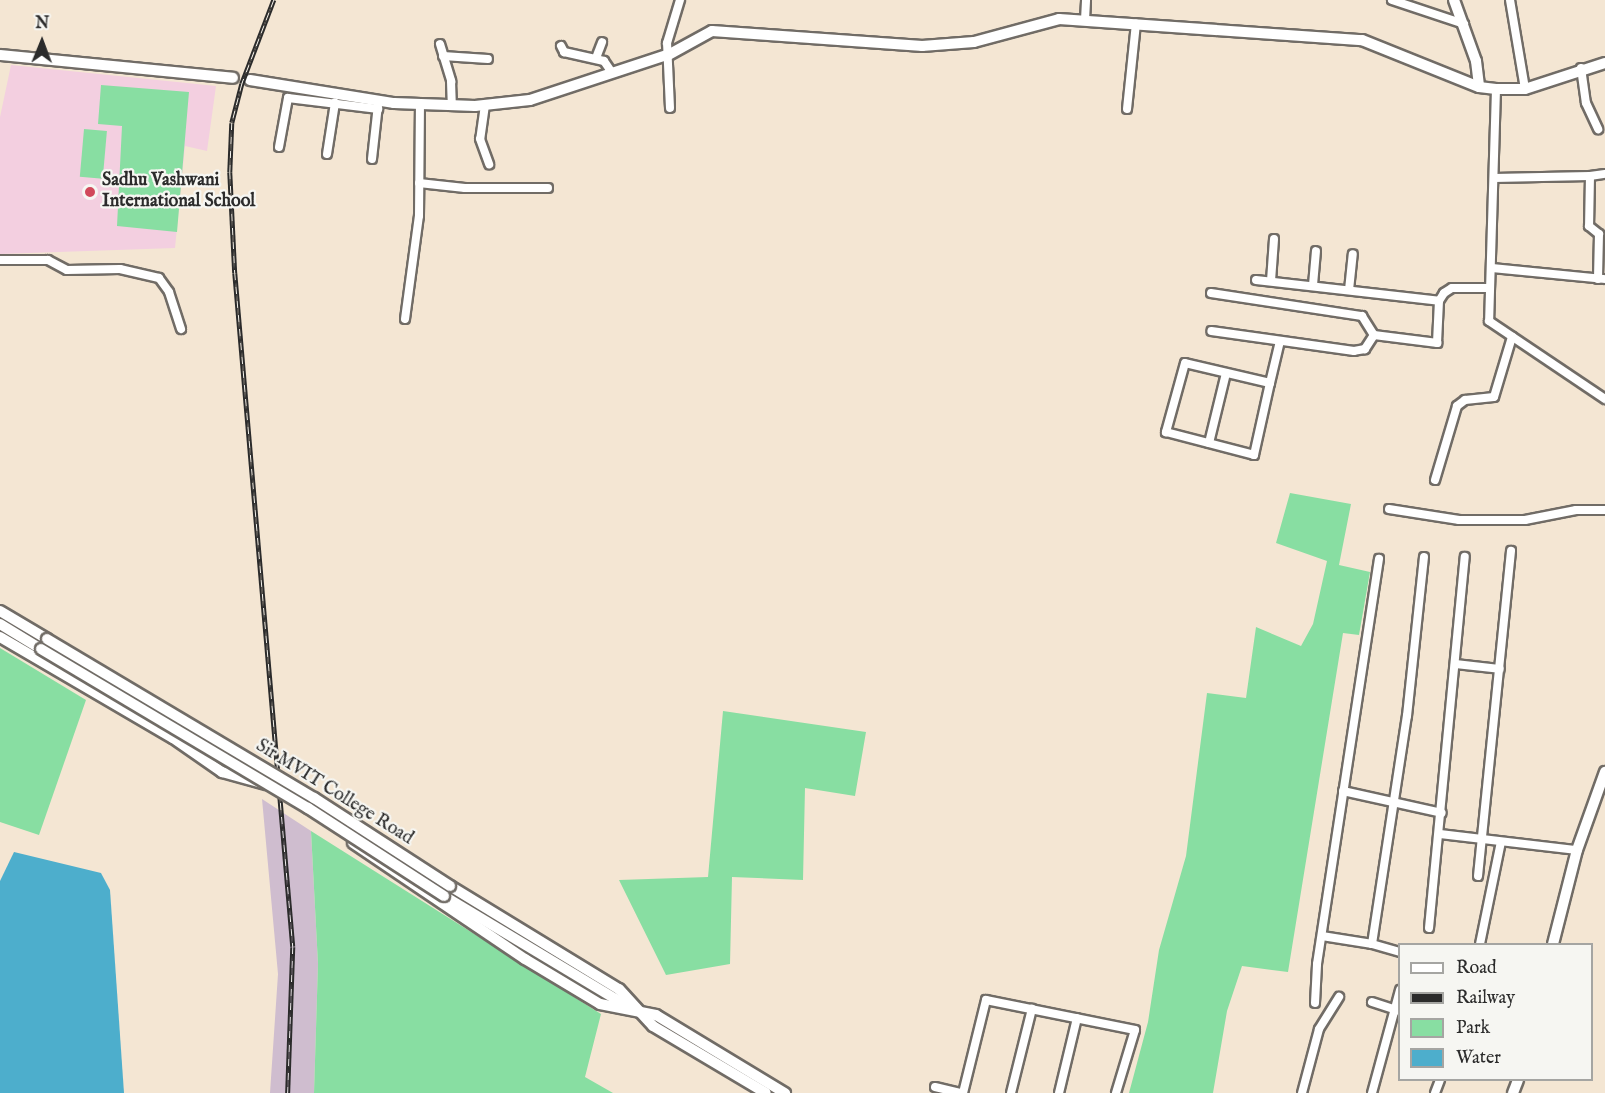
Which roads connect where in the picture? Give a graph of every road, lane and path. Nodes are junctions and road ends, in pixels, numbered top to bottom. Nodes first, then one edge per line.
1 (680, 0) edge
2 (1086, 0) edge
3 (1392, 0) edge
4 (1454, 0) edge
5 (1510, 0) edge
6 (1084, 20) junction
7 (1136, 23) junction
8 (1464, 24) junction
9 (602, 42) dead end
10 (440, 44) dead end
11 (561, 46) dead end
12 (670, 54) junction
13 (0, 56) edge
14 (443, 56) junction
15 (596, 58) junction
16 (488, 59) dead end
17 (1605, 63) edge
18 (1581, 68) junction
19 (612, 73) junction
20 (233, 78) dead end
21 (250, 80) dead end
22 (1479, 87) junction
23 (1496, 88) junction
24 (1525, 89) junction
25 (335, 103) junction
26 (420, 104) junction
27 (378, 105) junction
28 (452, 105) junction
29 (485, 105) junction
30 (670, 108) dead end
31 (1127, 109) dead end
32 (1598, 129) dead end
33 (279, 147) dead end
34 (327, 154) dead end
35 (372, 159) dead end
36 (489, 164) dead end
37 (1605, 174) edge
38 (1590, 176) junction
39 (1494, 178) junction
40 (419, 183) junction
41 (548, 188) dead end
42 (1602, 234) edge
43 (1274, 239) dead end
44 (1316, 251) dead end
45 (1353, 254) dead end
46 (0, 260) edge
47 (1492, 268) junction
48 (1601, 279) edge
49 (1256, 280) dead end
50 (1271, 281) junction
51 (1313, 285) junction
52 (1490, 288) junction
53 (1349, 290) junction
54 (1211, 293) dead end
55 (1439, 301) junction
56 (405, 319) dead end
57 (181, 329) dead end
58 (1211, 331) dead end
59 (1374, 335) junction
60 (1512, 337) junction
61 (1280, 341) junction
62 (1226, 373) junction
63 (1270, 383) junction
64 (1605, 399) edge
65 (1209, 443) junction
66 (1435, 480) dead end
67 (1389, 509) dead end
68 (1605, 510) edge
69 (1511, 551) dead end
70 (1424, 557) dead end
71 (1465, 557) dead end
72 (1379, 559) dead end
73 (0, 611) edge
74 (0, 624) edge
75 (0, 637) edge
76 (1455, 664) junction
77 (1500, 669) junction
78 (1605, 772) edge
79 (1343, 790) junction
80 (1395, 802) junction
81 (1442, 813) junction
82 (1440, 834) junction
83 (1484, 840) junction
84 (1501, 842) junction
85 (1577, 850) junction
86 (1478, 876) dead end
87 (1429, 928) dead end
88 (1322, 936) junction
89 (1480, 943) edge
90 (1554, 943) edge
91 (1372, 944) junction
92 (1398, 950) edge
93 (1339, 997) dead end
94 (1372, 1002) dead end
95 (1315, 1003) dead end
96 (1032, 1009) junction
97 (1397, 1010) edge
98 (643, 1014) junction
99 (1077, 1018) junction
100 (935, 1087) dead end
101 (766, 1093) edge
102 (785, 1093) edge
103 (963, 1093) edge
104 (1011, 1093) edge
105 (1059, 1093) edge
106 (1116, 1093) edge
107 (1302, 1093) edge
108 (1372, 1093) edge

1 - 12 street
2 - 6 street
3 - 8 street
4 - 8 main road
5 - 24 street
6 - 7 main road
6 - 12 main road
7 - 22 main road
7 - 31 street
8 - 22 main road
9 - 15 street
10 - 14 street
11 - 15 street
12 - 19 main road
12 - 30 street
13 - 20 main road
14 - 16 street
14 - 28 street
15 - 19 street
17 - 18 main road
18 - 24 main road
18 - 32 street
19 - 29 main road
21 - 27 main road
22 - 23 main road
23 - 24 main road
23 - 39 street
25 - 27 street
25 - 33 street
25 - 34 street
26 - 27 main road
26 - 28 main road
26 - 40 street
27 - 35 street
28 - 29 main road
29 - 36 street
37 - 38 street
38 - 39 street
38 - 42 street
39 - 47 street
40 - 41 street
40 - 56 street
42 - 48 street
43 - 50 street
44 - 51 street
45 - 53 street
46 - 57 street
47 - 48 street
47 - 52 street
49 - 50 street
50 - 51 street
51 - 53 street
52 - 55 street
52 - 60 street
53 - 55 street
54 - 59 street
55 - 59 street
58 - 61 street
59 - 61 street
60 - 64 street
60 - 66 street
61 - 63 street
62 - 63 street
62 - 65 street
62 - 65 street
63 - 65 street
67 - 68 street
69 - 77 street
70 - 80 street
71 - 76 street
72 - 79 street
73 - 98 main road, Sir MVIT College Road, bridge
74 - 98 main road, Sir MVIT College Road, bridge
75 - 98 main road, Sir MVIT College Road
76 - 77 street
76 - 81 street
77 - 83 street
78 - 85 main road
79 - 80 street
79 - 88 street
80 - 81 street
80 - 91 street
81 - 82 street
82 - 83 street
82 - 87 street
83 - 84 street
83 - 86 street
84 - 85 street
84 - 89 street
85 - 90 main road
88 - 91 street
88 - 95 street
91 - 92 street
93 - 107 street
94 - 97 street
96 - 99 street
96 - 103 street
96 - 104 street
97 - 108 street
98 - 101 main road, Sir MVIT College Road
98 - 102 main road, Sir MVIT College Road
99 - 105 street
99 - 106 street
100 - 103 street

